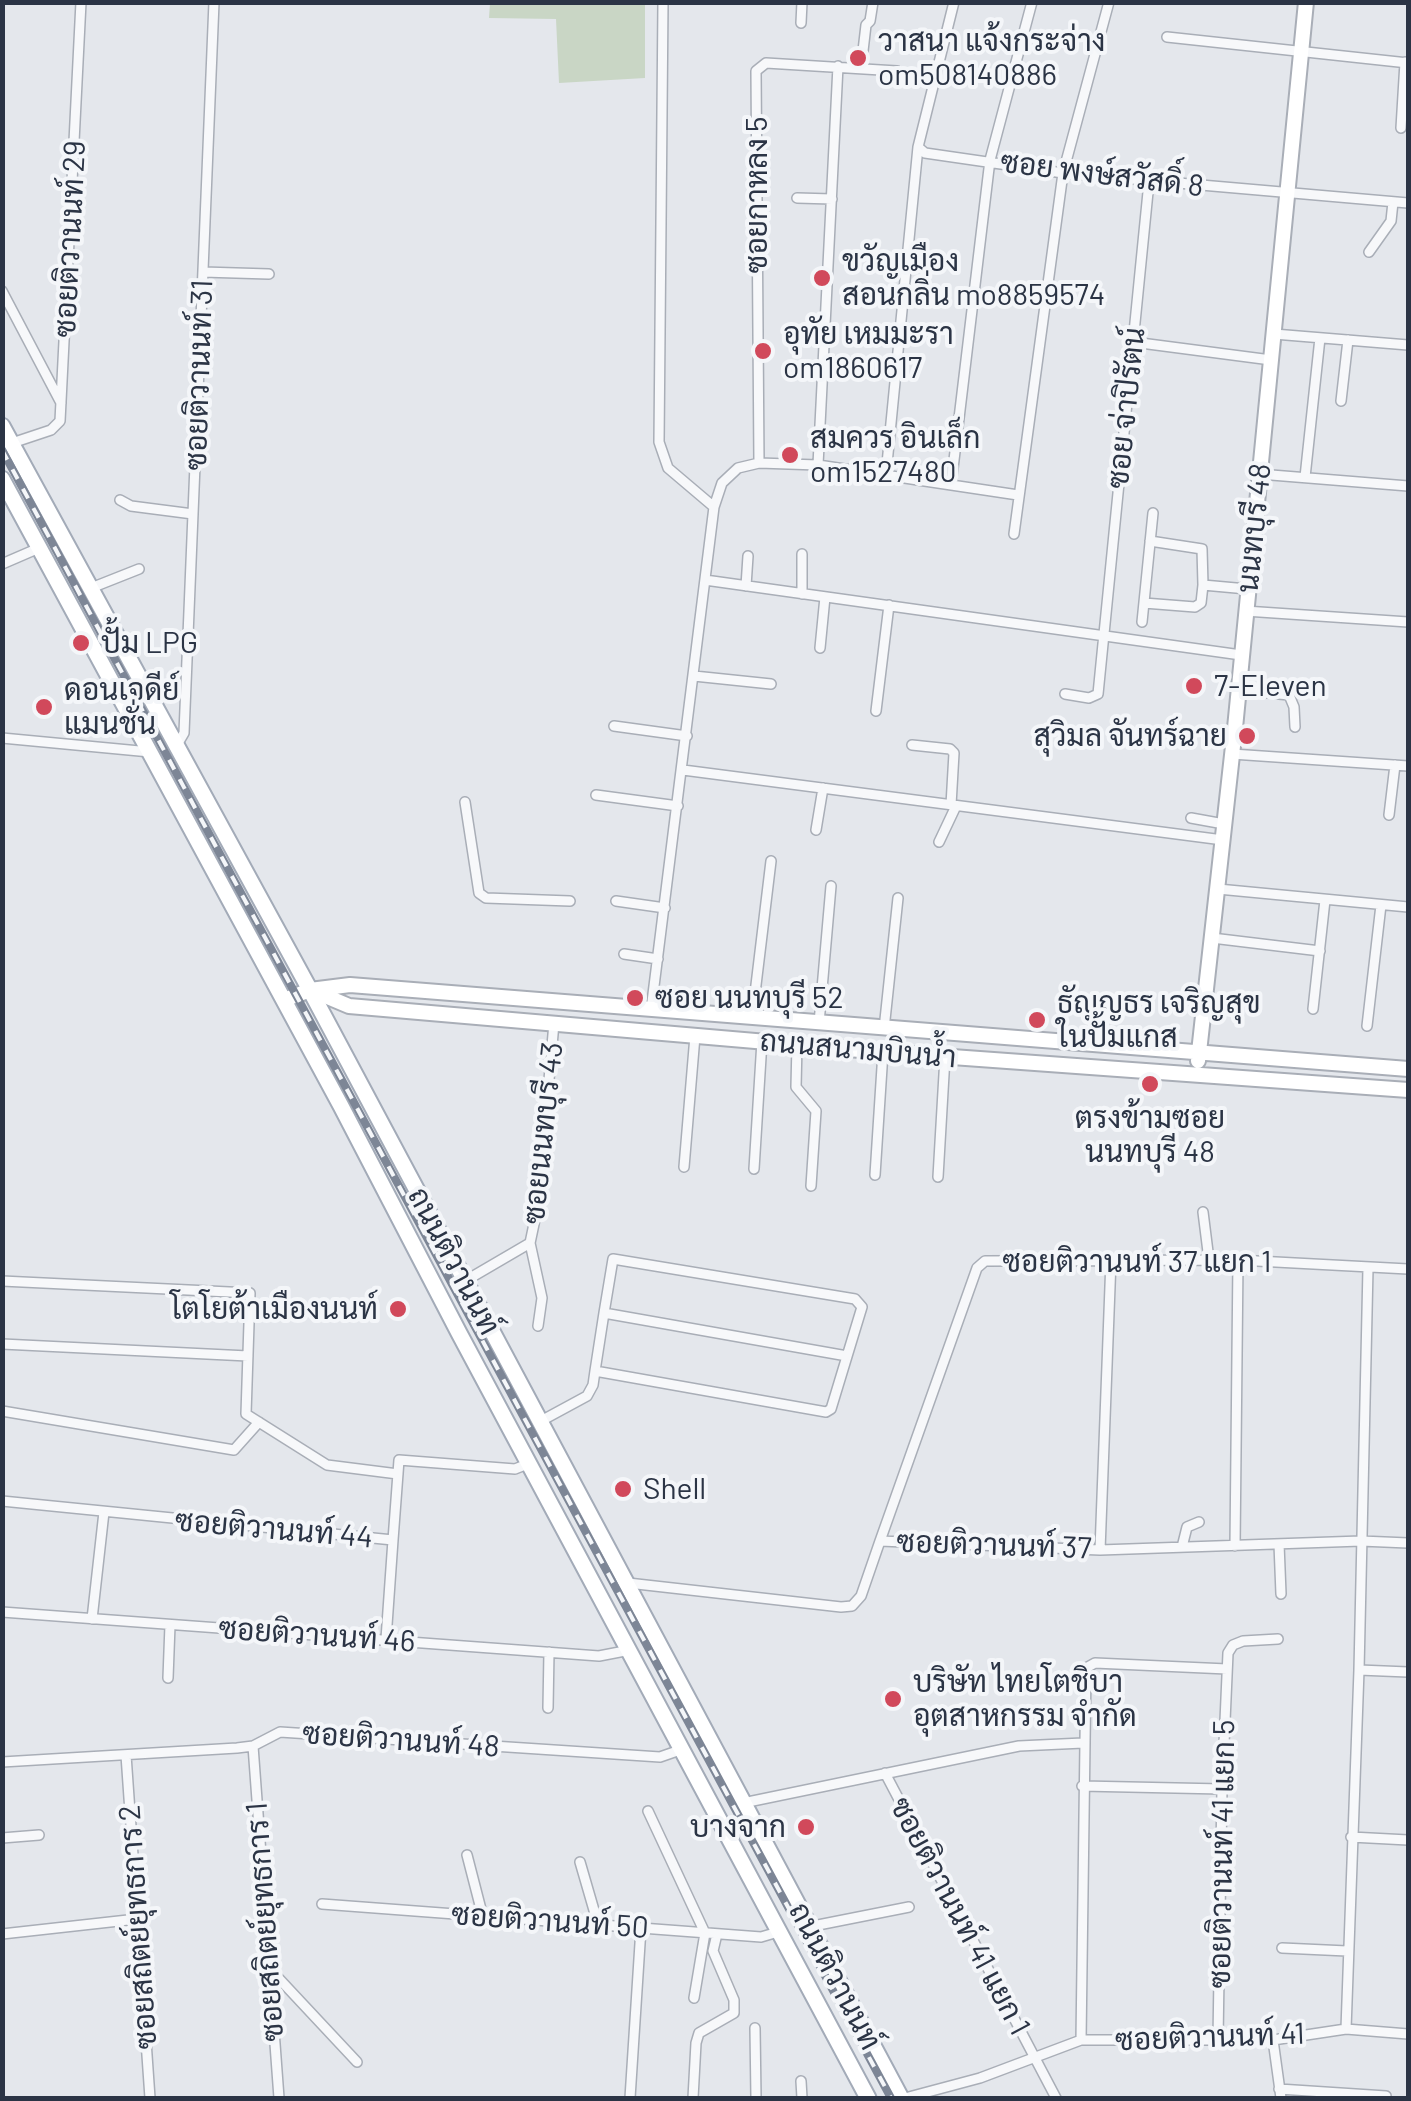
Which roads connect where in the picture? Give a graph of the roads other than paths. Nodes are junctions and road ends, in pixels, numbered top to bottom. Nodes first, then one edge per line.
1 (81, 2) edge
2 (214, 2) edge
3 (664, 2) edge
4 (802, 2) edge
5 (873, 2) edge
6 (954, 2) edge
7 (1032, 2) edge
8 (1110, 2) edge
9 (1306, 2) edge
10 (800, 23) dead end
11 (1167, 37) dead end
12 (1302, 53) junction
13 (1407, 62) edge
14 (838, 66) junction
15 (862, 68) junction
16 (897, 71) dead end
17 (1401, 128) dead end
18 (918, 148) junction
19 (990, 160) junction
20 (1062, 172) junction
21 (1149, 182) junction
22 (1289, 194) junction
23 (797, 198) dead end
24 (832, 199) junction
25 (1393, 202) junction
26 (1408, 204) edge
27 (1369, 252) dead end
28 (203, 272) junction
29 (269, 274) dead end
30 (2, 291) edge
31 (1274, 334) junction
32 (1320, 338) junction
33 (1348, 340) junction
34 (1133, 342) junction
35 (1408, 345) edge
36 (824, 360) junction
37 (1271, 360) junction
38 (860, 363) dead end
39 (1341, 402) dead end
40 (62, 405) junction
41 (2, 426) edge
42 (12, 443) junction
43 (759, 463) junction
44 (818, 465) junction
45 (886, 474) junction
46 (1260, 474) junction
47 (2, 478) edge
48 (1306, 478) junction
49 (951, 485) junction
50 (1408, 486) edge
51 (1018, 496) junction
52 (120, 500) dead end
53 (714, 507) junction
54 (1153, 513) dead end
55 (193, 514) junction
56 (1014, 534) dead end
57 (1150, 541) junction
58 (40, 548) junction
59 (802, 554) dead end
60 (748, 556) dead end
61 (2, 564) edge
62 (139, 568) dead end
63 (705, 580) junction
64 (1204, 585) junction
65 (746, 586) junction
66 (91, 588) junction
67 (1247, 589) junction
68 (802, 594) junction
69 (826, 597) junction
70 (1144, 602) junction
71 (889, 605) junction
72 (1245, 610) junction
73 (1142, 622) dead end
74 (1408, 622) edge
75 (1104, 634) junction
76 (820, 648) dead end
77 (1241, 655) junction
78 (694, 676) junction
79 (771, 684) dead end
80 (1238, 690) junction
81 (1064, 694) dead end
82 (876, 711) dead end
83 (614, 726) dead end
84 (1295, 727) dead end
85 (687, 736) junction
86 (2, 738) edge
87 (177, 745) junction
88 (912, 745) dead end
89 (150, 752) junction
90 (1232, 754) junction
91 (1395, 765) junction
92 (1408, 766) edge
93 (683, 770) junction
94 (823, 788) junction
95 (596, 795) dead end
96 (464, 802) dead end
97 (954, 805) junction
98 (678, 806) junction
99 (1389, 815) dead end
100 (1192, 818) dead end
101 (816, 830) dead end
102 (1223, 832) junction
103 (939, 842) dead end
104 (772, 861) dead end
105 (832, 886) dead end
106 (1218, 889) junction
107 (898, 898) dead end
108 (1325, 900) junction
109 (570, 901) dead end
110 (616, 901) dead end
111 (1381, 905) junction
112 (1408, 907) edge
113 (665, 908) junction
114 (1212, 938) junction
115 (1320, 951) junction
116 (624, 954) dead end
117 (658, 958) junction
118 (310, 990) junction
119 (284, 1000) junction
120 (1313, 1009) dead end
121 (651, 1010) junction
122 (752, 1018) junction
123 (554, 1023) junction
124 (819, 1023) junction
125 (1367, 1026) dead end
126 (884, 1028) junction
127 (696, 1036) junction
128 (762, 1041) junction
129 (797, 1044) junction
130 (882, 1052) junction
131 (1198, 1054) junction
132 (945, 1057) junction
133 (1408, 1069) edge
134 (1196, 1075) junction
135 (1408, 1090) edge
136 (684, 1166) dead end
137 (754, 1169) dead end
138 (875, 1175) dead end
139 (938, 1177) dead end
140 (811, 1186) dead end
141 (1203, 1212) dead end
142 (530, 1243) junction
143 (1112, 1260) junction
144 (1208, 1260) junction
145 (1238, 1260) junction
146 (1368, 1268) junction
147 (1408, 1269) edge
148 (2, 1281) edge
149 (465, 1282) junction
150 (604, 1313) junction
151 (538, 1326) dead end
152 (2, 1344) edge
153 (248, 1356) junction
154 (846, 1356) junction
155 (595, 1371) junction
156 (2, 1411) edge
157 (259, 1422) junction
158 (539, 1422) junction
159 (530, 1463) junction
160 (398, 1474) junction
161 (2, 1501) edge
162 (104, 1512) junction
163 (1199, 1522) dead end
164 (394, 1540) junction
165 (880, 1541) junction
166 (1362, 1541) junction
167 (1408, 1543) edge
168 (1279, 1544) junction
169 (1235, 1546) junction
170 (1182, 1548) junction
171 (1100, 1550) junction
172 (625, 1583) junction
173 (1281, 1594) dead end
174 (637, 1605) junction
175 (2, 1612) edge
176 (614, 1617) junction
177 (92, 1619) junction
178 (170, 1624) junction
179 (1278, 1638) dead end
180 (386, 1639) junction
181 (630, 1650) junction
182 (549, 1652) junction
183 (1227, 1670) junction
184 (1359, 1670) junction
185 (1408, 1672) edge
186 (168, 1678) dead end
187 (548, 1708) dead end
188 (1083, 1743) junction
189 (253, 1746) junction
190 (682, 1749) junction
191 (126, 1755) junction
192 (2, 1762) edge
193 (884, 1773) junction
194 (1082, 1786) junction
195 (1222, 1790) junction
196 (743, 1803) junction
197 (648, 1810) dead end
198 (39, 1835) dead end
199 (1351, 1836) junction
200 (2, 1838) edge
201 (1408, 1840) edge
202 (466, 1855) dead end
203 (580, 1862) dead end
204 (322, 1904) dead end
205 (909, 1907) dead end
206 (483, 1916) junction
207 (138, 1919) junction
208 (598, 1924) junction
209 (808, 1927) junction
210 (641, 1928) junction
211 (778, 1932) junction
212 (706, 1933) junction
213 (2, 1934) edge
214 (717, 1934) junction
215 (1282, 1948) dead end
216 (1347, 1950) junction
217 (268, 1967) junction
218 (694, 1998) dead end
219 (755, 2028) dead end
220 (1346, 2029) junction
221 (1408, 2034) edge
222 (1218, 2039) junction
223 (1081, 2040) junction
224 (1273, 2040) junction
225 (1036, 2058) junction
226 (357, 2062) dead end
227 (802, 2081) dead end
228 (1280, 2094) edge
229 (1386, 2096) dead end
230 (150, 2098) edge
231 (278, 2098) edge
232 (630, 2098) edge
233 (693, 2098) edge
234 (756, 2098) edge
235 (802, 2098) edge
236 (868, 2098) edge
237 (903, 2098) edge
238 (1056, 2098) edge

1 - 40 street, ซอยติวานนท์ 29
2 - 28 street, ซอยติวานนท์ 31
3 - 53 street
4 - 10 street
5 - 15 street
6 - 18 street
7 - 19 street
8 - 20 street
9 - 12 main road, นนทบุรี 48
11 - 12 street
12 - 13 street
12 - 22 main road, นนทบุรี 48
13 - 17 street
14 - 15 street, ซอยกาหลง 5
14 - 24 street
14 - 43 street, ซอยกาหลง 5
15 - 16 street, ซอยกาหลง 5
18 - 19 street, ซอย พงษ์สวัสดิ์ 8
18 - 45 street
19 - 20 street, ซอย พงษ์สวัสดิ์ 8
19 - 49 street
20 - 21 street, ซอย พงษ์สวัสดิ์ 8
20 - 51 street
21 - 22 street, ซอย พงษ์สวัสดิ์ 8
21 - 34 street, ซอย จ่าปิรัตน์
22 - 25 street, ซอย พงษ์สวัสดิ์ 8
22 - 31 main road, นนทบุรี 48
23 - 24 street
24 - 36 street
25 - 26 street, ซอย พงษ์สวัสดิ์ 8
25 - 27 street
28 - 29 street
28 - 55 street, ซอยติวานนท์ 31
30 - 40 street
31 - 32 street
31 - 37 main road, นนทบุรี 48
32 - 33 street
32 - 48 street
33 - 35 street
33 - 39 street
34 - 37 street
34 - 75 street, ซอย จ่าปิรัตน์
36 - 38 street
36 - 44 street
37 - 46 main road, นนทบุรี 48
40 - 42 street
41 - 42 main road, ถนนติวานนท์
42 - 66 main road, ถนนติวานนท์
43 - 44 street
43 - 53 street
44 - 45 street
45 - 49 street
46 - 48 street
46 - 67 main road, นนทบุรี 48
47 - 58 main road, ถนนติวานนท์
48 - 50 street
49 - 51 street
51 - 56 street
52 - 55 street
53 - 63 street
54 - 57 street
55 - 87 street, ซอยติวานนท์ 31
57 - 64 street
57 - 70 street
58 - 61 street
58 - 89 main road, ถนนติวานนท์
59 - 68 street
60 - 65 street
62 - 66 street
63 - 65 street
63 - 78 street
64 - 67 street
64 - 70 street
65 - 68 street
66 - 87 main road, ถนนติวานนท์
67 - 72 main road, นนทบุรี 48
68 - 69 street
69 - 71 street
69 - 76 street
70 - 73 street
71 - 75 street
71 - 82 street
72 - 74 street
72 - 77 main road, นนทบุรี 48
75 - 77 street
75 - 81 street, ซอย จ่าปิรัตน์
77 - 80 main road, นนทบุรี 48
78 - 79 street
78 - 85 street
80 - 84 street
80 - 90 main road, นนทบุรี 48
83 - 85 street
85 - 93 street
86 - 89 street
87 - 118 main road, ถนนติวานนท์
88 - 97 street
89 - 119 main road, ถนนติวานนท์
90 - 91 street
90 - 102 main road, นนทบุรี 48
91 - 92 street
91 - 99 street
93 - 94 street
93 - 98 street
94 - 97 street
94 - 101 street
95 - 98 street
96 - 109 street
97 - 102 street
97 - 103 street
98 - 113 street
100 - 102 street
102 - 106 main road, นนทบุรี 48
104 - 122 street
105 - 124 street
106 - 108 street
106 - 114 main road, นนทบุรี 48
107 - 126 street
108 - 111 street
108 - 115 street
110 - 113 street
111 - 112 street
111 - 125 street
113 - 117 street
114 - 115 street
114 - 131 main road, นนทบุรี 48
115 - 120 street
116 - 117 street
117 - 121 street
118 - 119 main road, ถนนสนามบินน้ำ
118 - 121 main road, ถนนสนามบินน้ำ
118 - 123 main road, ถนนสนามบินน้ำ
118 - 149 main road, ถนนติวานนท์
119 - 159 main road, ถนนติวานนท์
121 - 122 main road, ถนนสนามบินน้ำ
122 - 124 main road, ถนนสนามบินน้ำ
123 - 127 main road, ถนนสนามบินน้ำ
123 - 142 street, ซอยนนทบุรี 43
124 - 126 main road, ถนนสนามบินน้ำ
126 - 131 main road, ถนนสนามบินน้ำ
127 - 128 main road, ถนนสนามบินน้ำ
127 - 136 street
128 - 129 main road, ถนนสนามบินน้ำ
128 - 137 street
129 - 130 main road, ถนนสนามบินน้ำ
129 - 140 street
130 - 132 main road, ถนนสนามบินน้ำ
130 - 138 street
131 - 133 main road, ถนนสนามบินน้ำ
131 - 134 main road, นนทบุรี 48
132 - 134 main road, ถนนสนามบินน้ำ
132 - 139 street
134 - 135 main road, ถนนสนามบินน้ำ
141 - 144 street
142 - 149 street
142 - 151 street
143 - 144 street, ซอยติวานนท์ 37 แยก 1
143 - 165 street, ซอยติวานนท์ 37 แยก 1
143 - 171 street
144 - 145 street, ซอยติวานนท์ 37 แยก 1
145 - 146 street, ซอยติวานนท์ 37 แยก 1
145 - 169 street
146 - 147 street, ซอยติวานนท์ 37 แยก 1
146 - 166 street, ซอยติวานนท์ 41
148 - 153 street
149 - 158 main road, ถนนติวานนท์
150 - 154 street
150 - 154 street
150 - 155 street
152 - 153 street
153 - 157 street
154 - 155 street
155 - 158 street
156 - 157 street
157 - 160 street
158 - 172 main road, ถนนติวานนท์
159 - 160 street
159 - 176 main road, ถนนติวานนท์
160 - 164 street, ซอยติวานนท์ 44
161 - 162 street, ซอยติวานนท์ 44
162 - 164 street, ซอยติวานนท์ 44
162 - 177 street
163 - 170 street
164 - 180 street
165 - 171 street, ซอยติวานนท์ 37
165 - 172 street, ซอยติวานนท์ 37
166 - 167 street, ซอยติวานนท์ 37
166 - 168 street, ซอยติวานนท์ 37
166 - 184 street, ซอยติวานนท์ 41
168 - 169 street, ซอยติวานนท์ 37
168 - 173 street
169 - 170 street, ซอยติวานนท์ 37
170 - 171 street, ซอยติวานนท์ 37
172 - 174 main road, ถนนติวานนท์
174 - 176 main road
174 - 196 main road, ถนนติวานนท์
175 - 177 street, ซอยติวานนท์ 46
176 - 181 main road, ถนนติวานนท์
177 - 178 street, ซอยติวานนท์ 46
178 - 180 street, ซอยติวานนท์ 46
178 - 186 street
179 - 183 street
180 - 182 street, ซอยติวานนท์ 46
181 - 182 street, ซอยติวานนท์ 46
181 - 190 main road, ถนนติวานนท์
182 - 187 street
183 - 188 street
183 - 195 street, ซอยติวานนท์ 41 แยก 5
184 - 185 street
184 - 199 street, ซอยติวานนท์ 41
188 - 193 street
188 - 194 street
189 - 190 street, ซอยติวานนท์ 48
189 - 191 street, ซอยติวานนท์ 48
189 - 217 street, ซอยสถิตย์ยุทธการ 1
190 - 211 main road, ถนนติวานนท์
191 - 192 street, ซอยติวานนท์ 48
191 - 207 street, ซอยสถิตย์ยุทธการ 2
193 - 196 street
193 - 225 street, ซอยติวานนท์ 41 แยก 1
194 - 195 street
194 - 223 street
195 - 222 street, ซอยติวานนท์ 41 แยก 5
196 - 209 main road, ถนนติวานนท์
197 - 212 street
198 - 200 street
199 - 201 street
199 - 216 street, ซอยติวานนท์ 41
202 - 206 street
203 - 208 street
204 - 206 street, ซอยติวานนท์ 50
205 - 209 street
206 - 208 street, ซอยติวานนท์ 50
207 - 213 street
207 - 230 street, ซอยสถิตย์ยุทธการ 2
208 - 210 street, ซอยติวานนท์ 50
209 - 237 main road, ถนนติวานนท์
210 - 212 street, ซอยติวานนท์ 50
210 - 232 street
211 - 214 street, ซอยติวานนท์ 50
211 - 236 main road, ถนนติวานนท์
212 - 214 street, ซอยติวานนท์ 50
212 - 218 street
214 - 233 street
215 - 216 street
216 - 220 street, ซอยติวานนท์ 41
217 - 226 street
217 - 231 street, ซอยสถิตย์ยุทธการ 1
219 - 234 street
220 - 221 street
220 - 224 street, ซอยติวานนท์ 41
222 - 223 street, ซอยติวานนท์ 41
222 - 224 street, ซอยติวานนท์ 41
223 - 225 street, ซอยติวานนท์ 41
224 - 228 street
225 - 237 street, ซอยติวานนท์ 41
225 - 238 street, ซอยติวานนท์ 41 แยก 1
227 - 235 street
228 - 229 street

